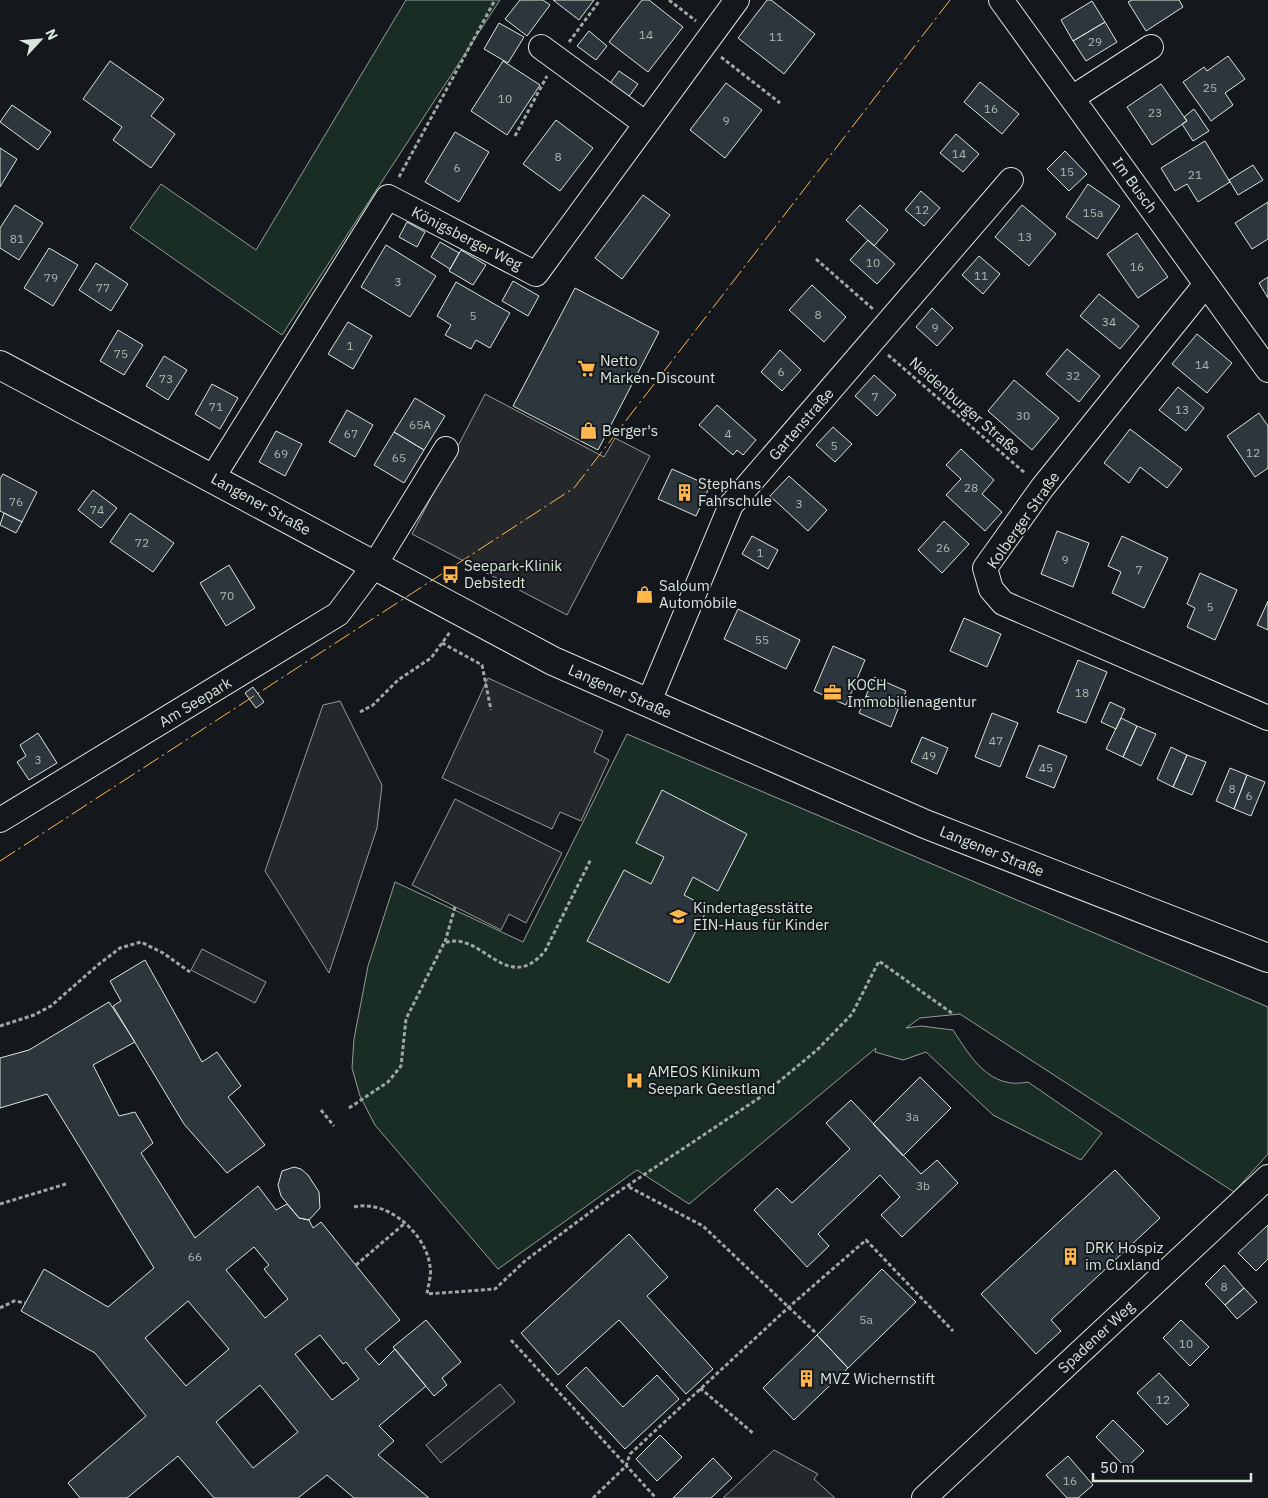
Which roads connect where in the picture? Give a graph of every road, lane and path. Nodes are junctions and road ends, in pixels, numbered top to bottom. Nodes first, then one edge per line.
1 (495, 0) edge
2 (600, 0) edge
3 (669, 0) edge
4 (737, 0) edge
5 (1002, 0) edge
6 (709, 38) junction
7 (1150, 47) dead end
8 (548, 53) junction
9 (1072, 98) junction
10 (780, 103) dead end
11 (646, 124) junction
12 (515, 136) dead end
13 (1011, 180) dead end
14 (388, 197) junction
15 (816, 259) dead end
16 (1206, 284) junction
17 (889, 322) junction
18 (873, 340) junction
19 (0, 366) edge
20 (1268, 370) edge
21 (446, 449) dead end
22 (213, 477) junction
23 (1042, 488) junction
24 (374, 566) junction
25 (462, 612) junction
26 (442, 643) junction
27 (648, 704) junction
28 (491, 710) dead end
29 (360, 712) dead end
30 (1268, 718) edge
31 (0, 820) edge
32 (590, 859) dead end
33 (455, 907) dead end
34 (444, 943) junction
35 (1268, 958) edge
36 (190, 972) dead end
37 (953, 1014) dead end
38 (0, 1026) edge
39 (350, 1108) dead end
40 (321, 1110) dead end
41 (334, 1126) dead end
42 (1268, 1176) edge
43 (66, 1184) dead end
44 (629, 1187) junction
45 (0, 1204) edge
46 (354, 1207) dead end
47 (405, 1223) junction
48 (356, 1265) dead end
49 (26, 1303) dead end
50 (790, 1306) junction
51 (0, 1308) edge
52 (953, 1331) dead end
53 (817, 1334) dead end
54 (512, 1340) dead end
55 (700, 1388) junction
56 (754, 1434) dead end
57 (626, 1466) junction
58 (593, 1498) edge
59 (656, 1498) edge
60 (924, 1498) edge

1 - 14 path
2 - 8 path
3 - 6 path
4 - 6 street, Königsberger Weg
5 - 9 street, Im Busch
6 - 10 path
6 - 11 street, Königsberger Weg
7 - 9 street
8 - 11 street
8 - 12 path
9 - 16 street, Im Busch
11 - 14 street, Königsberger Weg
13 - 17 street, Gartenstraße
14 - 22 street
15 - 17 path
16 - 20 street, Im Busch
16 - 23 street, Kolberger Straße
17 - 18 street, Gartenstraße
18 - 23 path, Neidenburger Straße
18 - 27 street, Gartenstraße
19 - 22 main road, Langener Straße
21 - 24 street, Am Seepark
22 - 24 main road, Langener Straße
23 - 30 street, Kolberger Straße
24 - 25 main road, Langener Straße
24 - 31 street, Am Seepark
25 - 26 path
25 - 27 main road, Langener Straße
26 - 28 path
26 - 29 path
27 - 35 main road, Langener Straße
32 - 34 path
33 - 34 path
34 - 39 path
36 - 38 path
37 - 44 path
40 - 41 path
42 - 60 street, Spadener Weg
43 - 45 path
44 - 47 path
44 - 50 path
46 - 47 path
47 - 48 path
49 - 51 path
50 - 52 path
50 - 53 path
50 - 55 path
54 - 57 path
55 - 56 path
55 - 57 path
57 - 58 path
57 - 59 path

